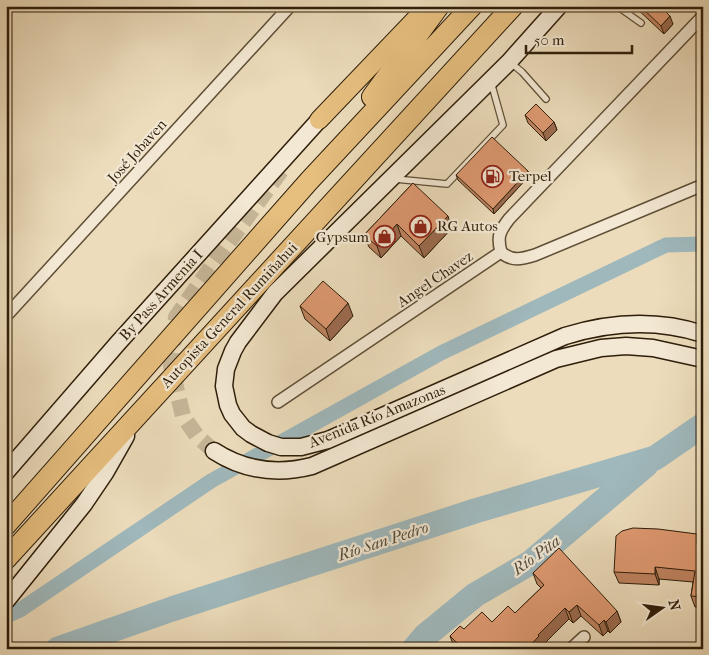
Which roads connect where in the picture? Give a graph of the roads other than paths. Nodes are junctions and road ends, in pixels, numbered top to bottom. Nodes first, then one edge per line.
1 (290, 6) edge
2 (428, 6) edge
3 (439, 6) edge
4 (472, 6) edge
5 (513, 6) edge
6 (559, 6) edge
7 (617, 6) edge
8 (703, 16) edge
9 (641, 23) dead end
10 (509, 62) junction
11 (490, 80) junction
12 (546, 99) dead end
13 (319, 120) junction
14 (308, 134) dead end
15 (390, 178) junction
16 (309, 181) junction
17 (703, 185) edge
18 (501, 252) junction
19 (6, 316) edge
20 (703, 334) edge
21 (701, 358) edge
22 (278, 402) dead end
23 (140, 412) junction
24 (214, 451) tunnel mouth
25 (6, 472) edge
26 (6, 525) edge
27 (6, 559) edge
28 (6, 601) edge
29 (584, 637) dead end
30 (571, 649) edge

1 - 19 street, José Jobaven
2 - 13 main road
3 - 16 highway
4 - 16 highway, Autopista General Rumiñahui
5 - 23 highway, Autopista General Rumiñahui
6 - 10 main road, Avenida Río Amazonas
7 - 9 lane
8 - 18 street
10 - 11 main road, Avenida Río Amazonas
10 - 12 lane
11 - 15 main road, Avenida Río Amazonas
11 - 15 lane
13 - 14 main road
13 - 25 main road, By Pass Armenia I
15 - 20 main road, Avenida Río Amazonas
16 - 26 highway, Autopista General Rumiñahui
17 - 18 street
18 - 22 street, Angel Chavez
21 - 24 main road, Avenida Río Amazonas
23 - 27 highway, Autopista General Rumiñahui
23 - 28 main road
29 - 30 street

